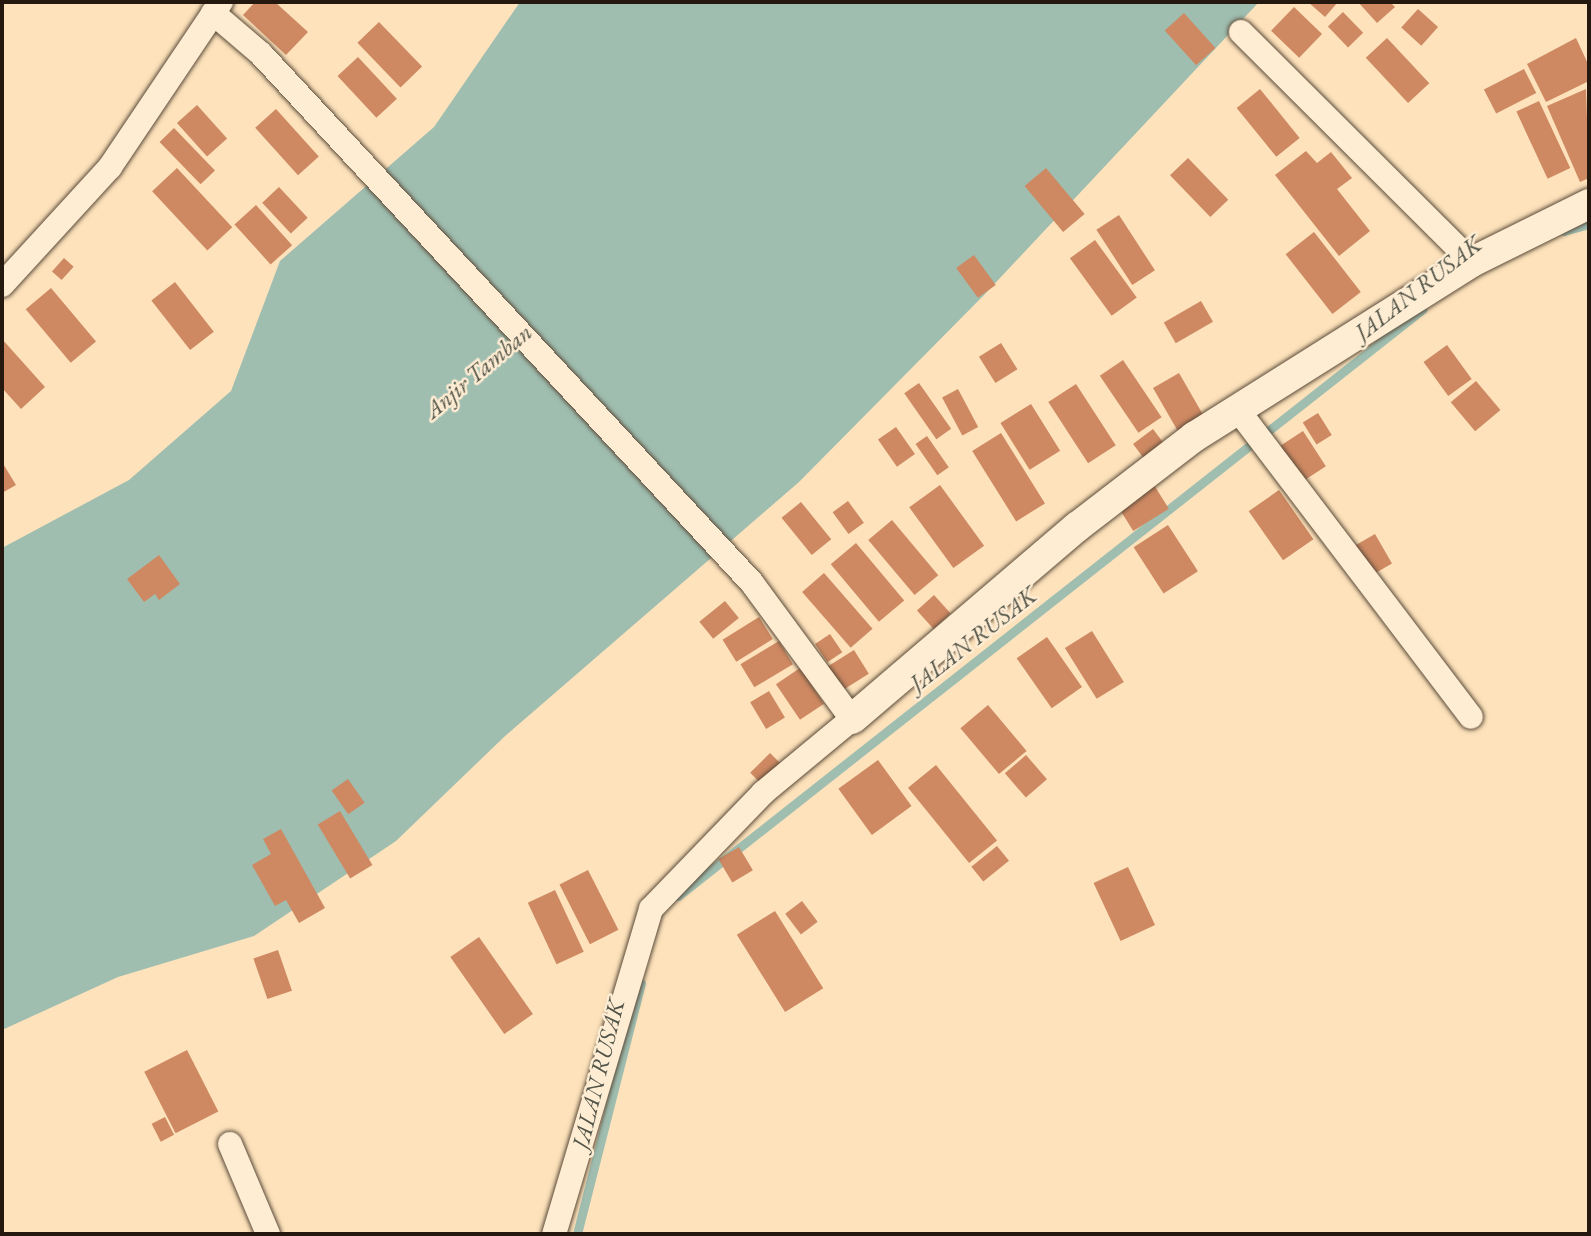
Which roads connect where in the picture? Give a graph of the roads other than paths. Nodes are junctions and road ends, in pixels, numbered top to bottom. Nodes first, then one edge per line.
1 (217, 7) edge
2 (1241, 33) dead end
3 (1589, 204) edge
4 (1472, 262) junction
5 (2, 285) edge
6 (1238, 410) junction
7 (1471, 717) dead end
8 (852, 719) junction
9 (230, 1144) dead end
10 (268, 1234) edge
11 (554, 1234) edge

1 - 5 street
1 - 8 street
2 - 4 street
3 - 4 street
4 - 6 street
6 - 7 street
6 - 8 street
8 - 11 street
9 - 10 street

